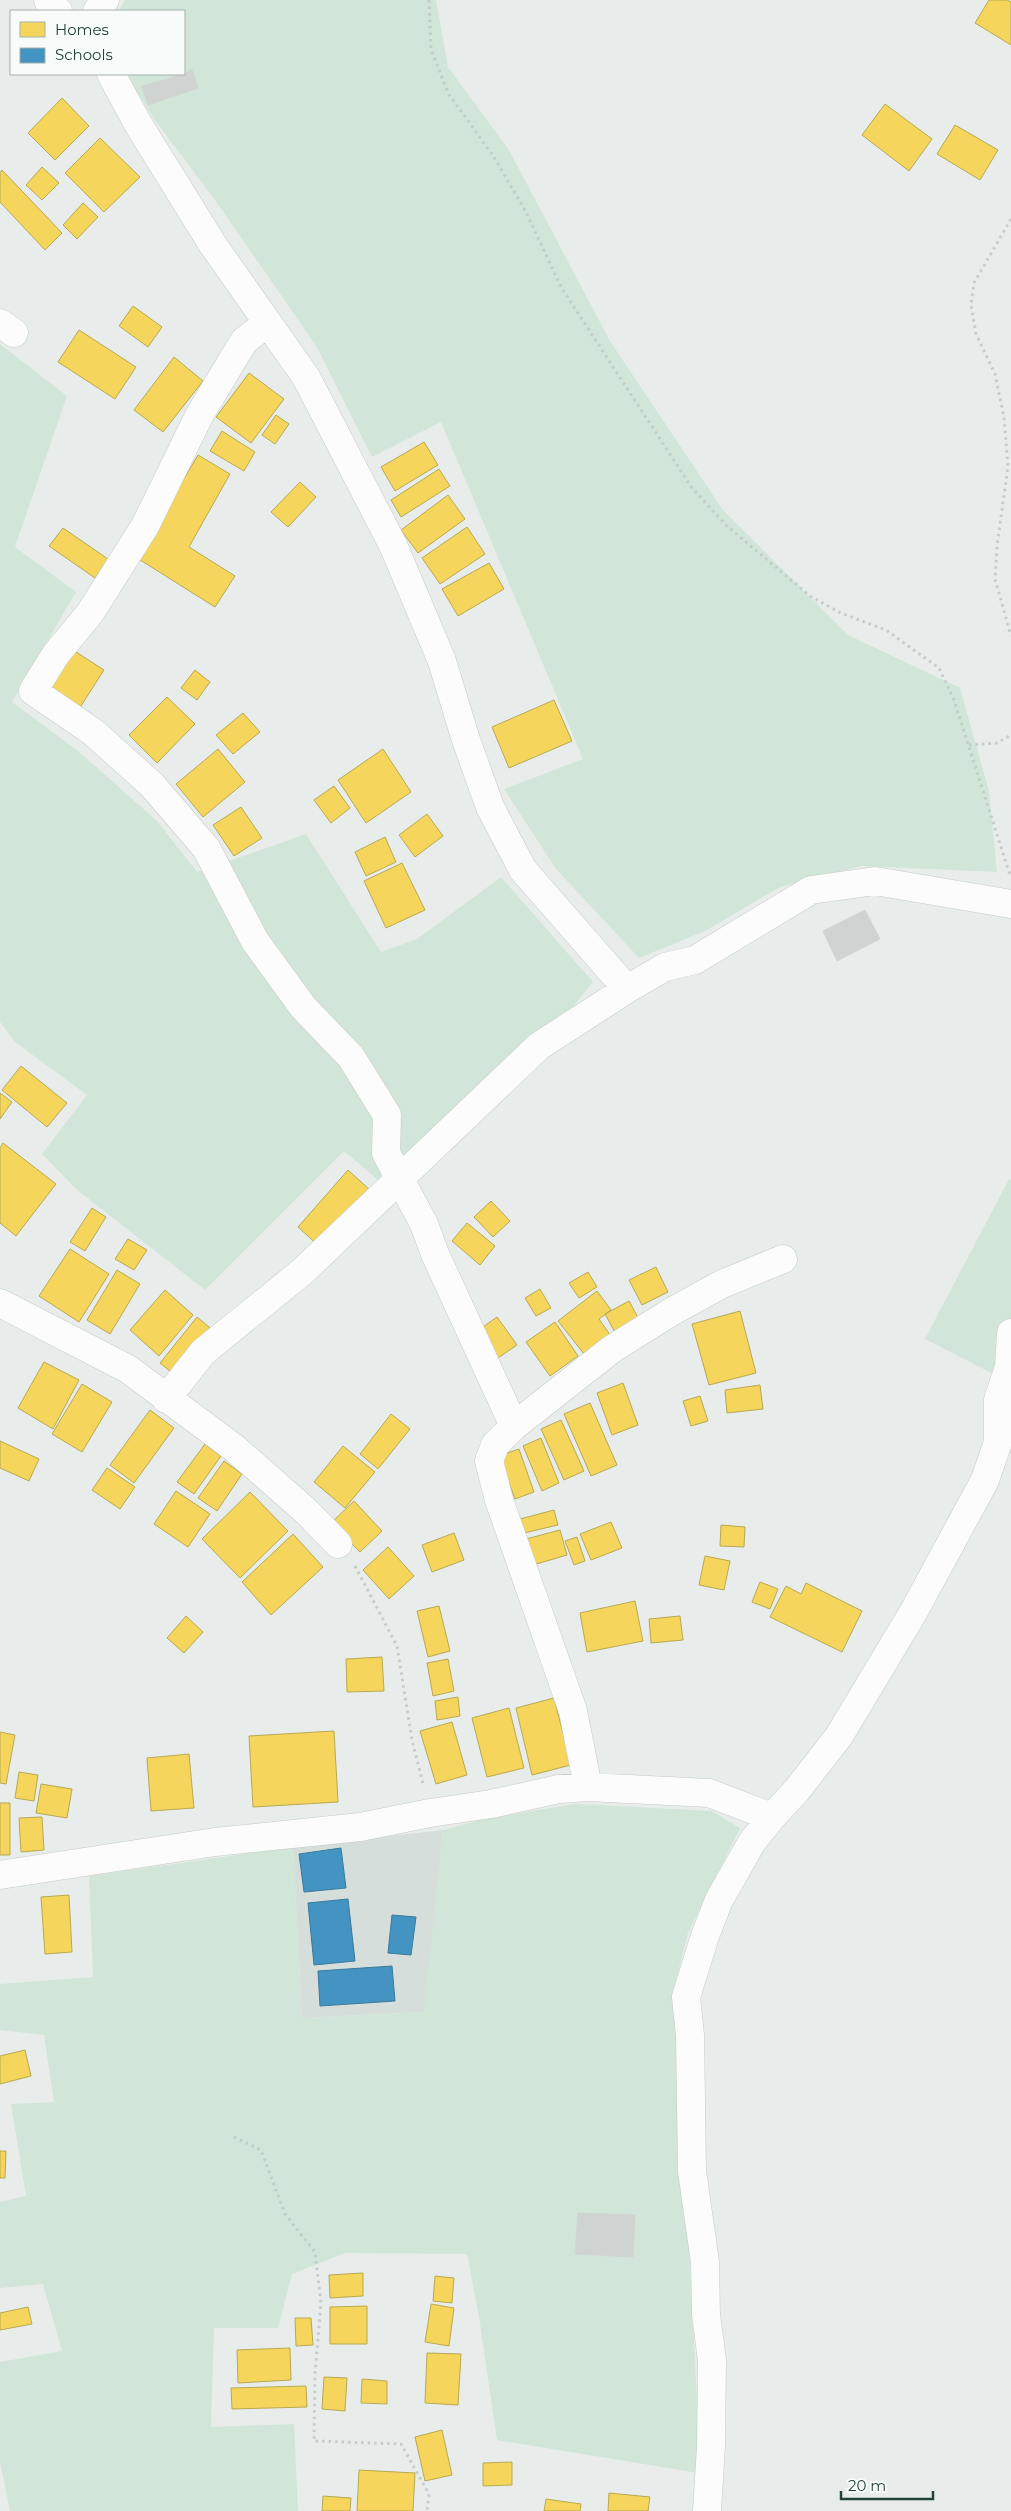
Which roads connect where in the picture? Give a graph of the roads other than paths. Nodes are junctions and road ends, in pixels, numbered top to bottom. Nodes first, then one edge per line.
1 (48, 0) edge
2 (57, 10) edge
3 (112, 75) edge
4 (268, 323) junction
5 (1011, 904) edge
6 (627, 990) junction
7 (398, 1178) junction
8 (783, 1259) dead end
9 (0, 1303) edge
10 (1011, 1333) edge
11 (166, 1399) junction
12 (514, 1426) junction
13 (338, 1544) road end
14 (588, 1787) junction
15 (772, 1816) junction
16 (0, 1875) edge
17 (707, 2511) edge

1 - 2 street
3 - 4 street
4 - 6 street
4 - 7 street
5 - 6 street
6 - 7 street
7 - 11 street
7 - 12 street
8 - 12 street
9 - 11 street
10 - 15 street
11 - 13 street
12 - 14 street
14 - 15 street
14 - 16 street
15 - 17 street

